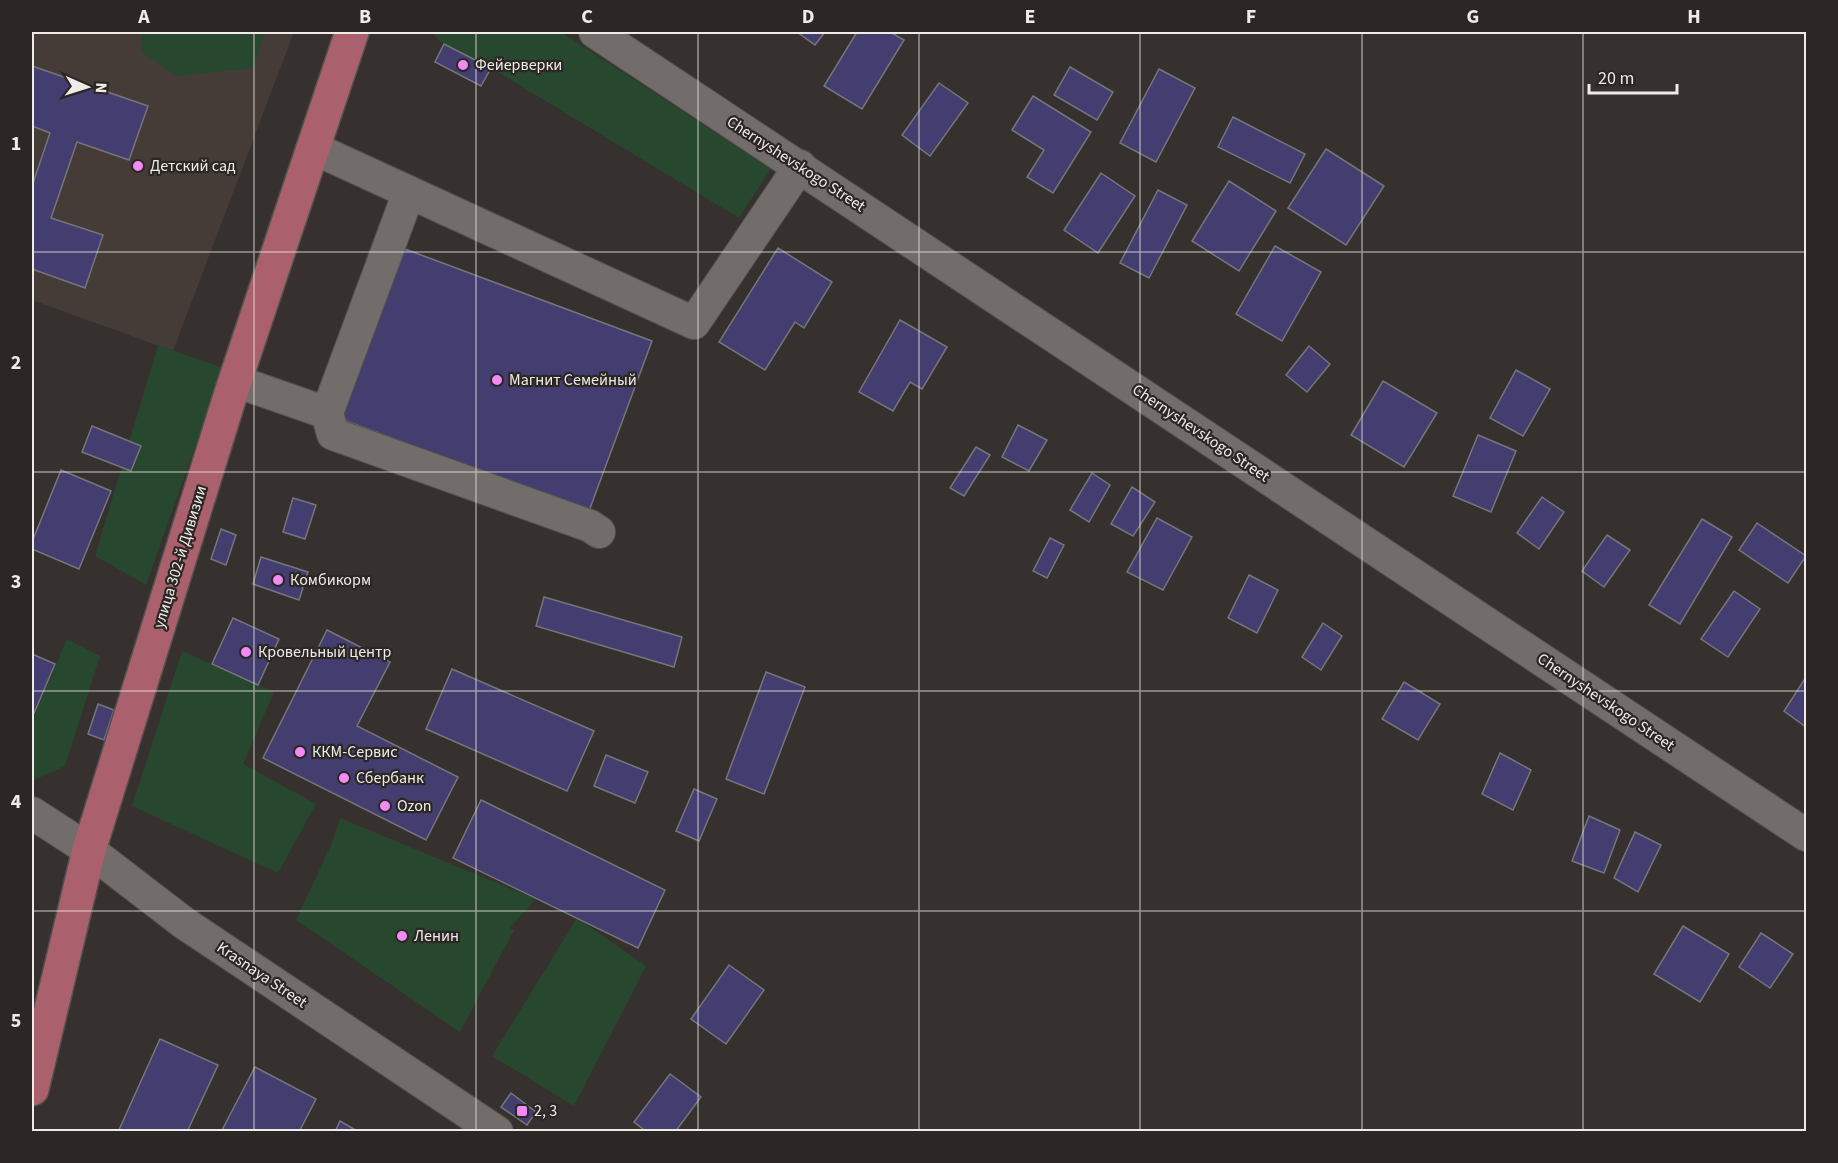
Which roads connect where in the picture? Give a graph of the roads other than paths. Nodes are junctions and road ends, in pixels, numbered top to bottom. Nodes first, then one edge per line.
1 (352, 32) edge
2 (595, 32) edge
3 (313, 148) junction
4 (800, 166) junction
5 (409, 192) junction
6 (235, 381) junction
7 (327, 413) junction
8 (599, 532) dead end
9 (32, 813) edge
10 (1806, 836) edge
11 (89, 850) junction
12 (32, 1089) edge
13 (497, 1131) edge

1 - 3 main road, улица 302-й Дивизии
2 - 4 street, Chernyshevskogo Street
3 - 5 street
3 - 6 main road, улица 302-й Дивизии
4 - 5 street
4 - 10 street, Chernyshevskogo Street
5 - 7 street
6 - 7 street
6 - 11 main road, улица 302-й Дивизии
7 - 8 street
9 - 11 street, Krasnaya Street
11 - 12 main road, улица 302-й Дивизии
11 - 13 street, Krasnaya Street

